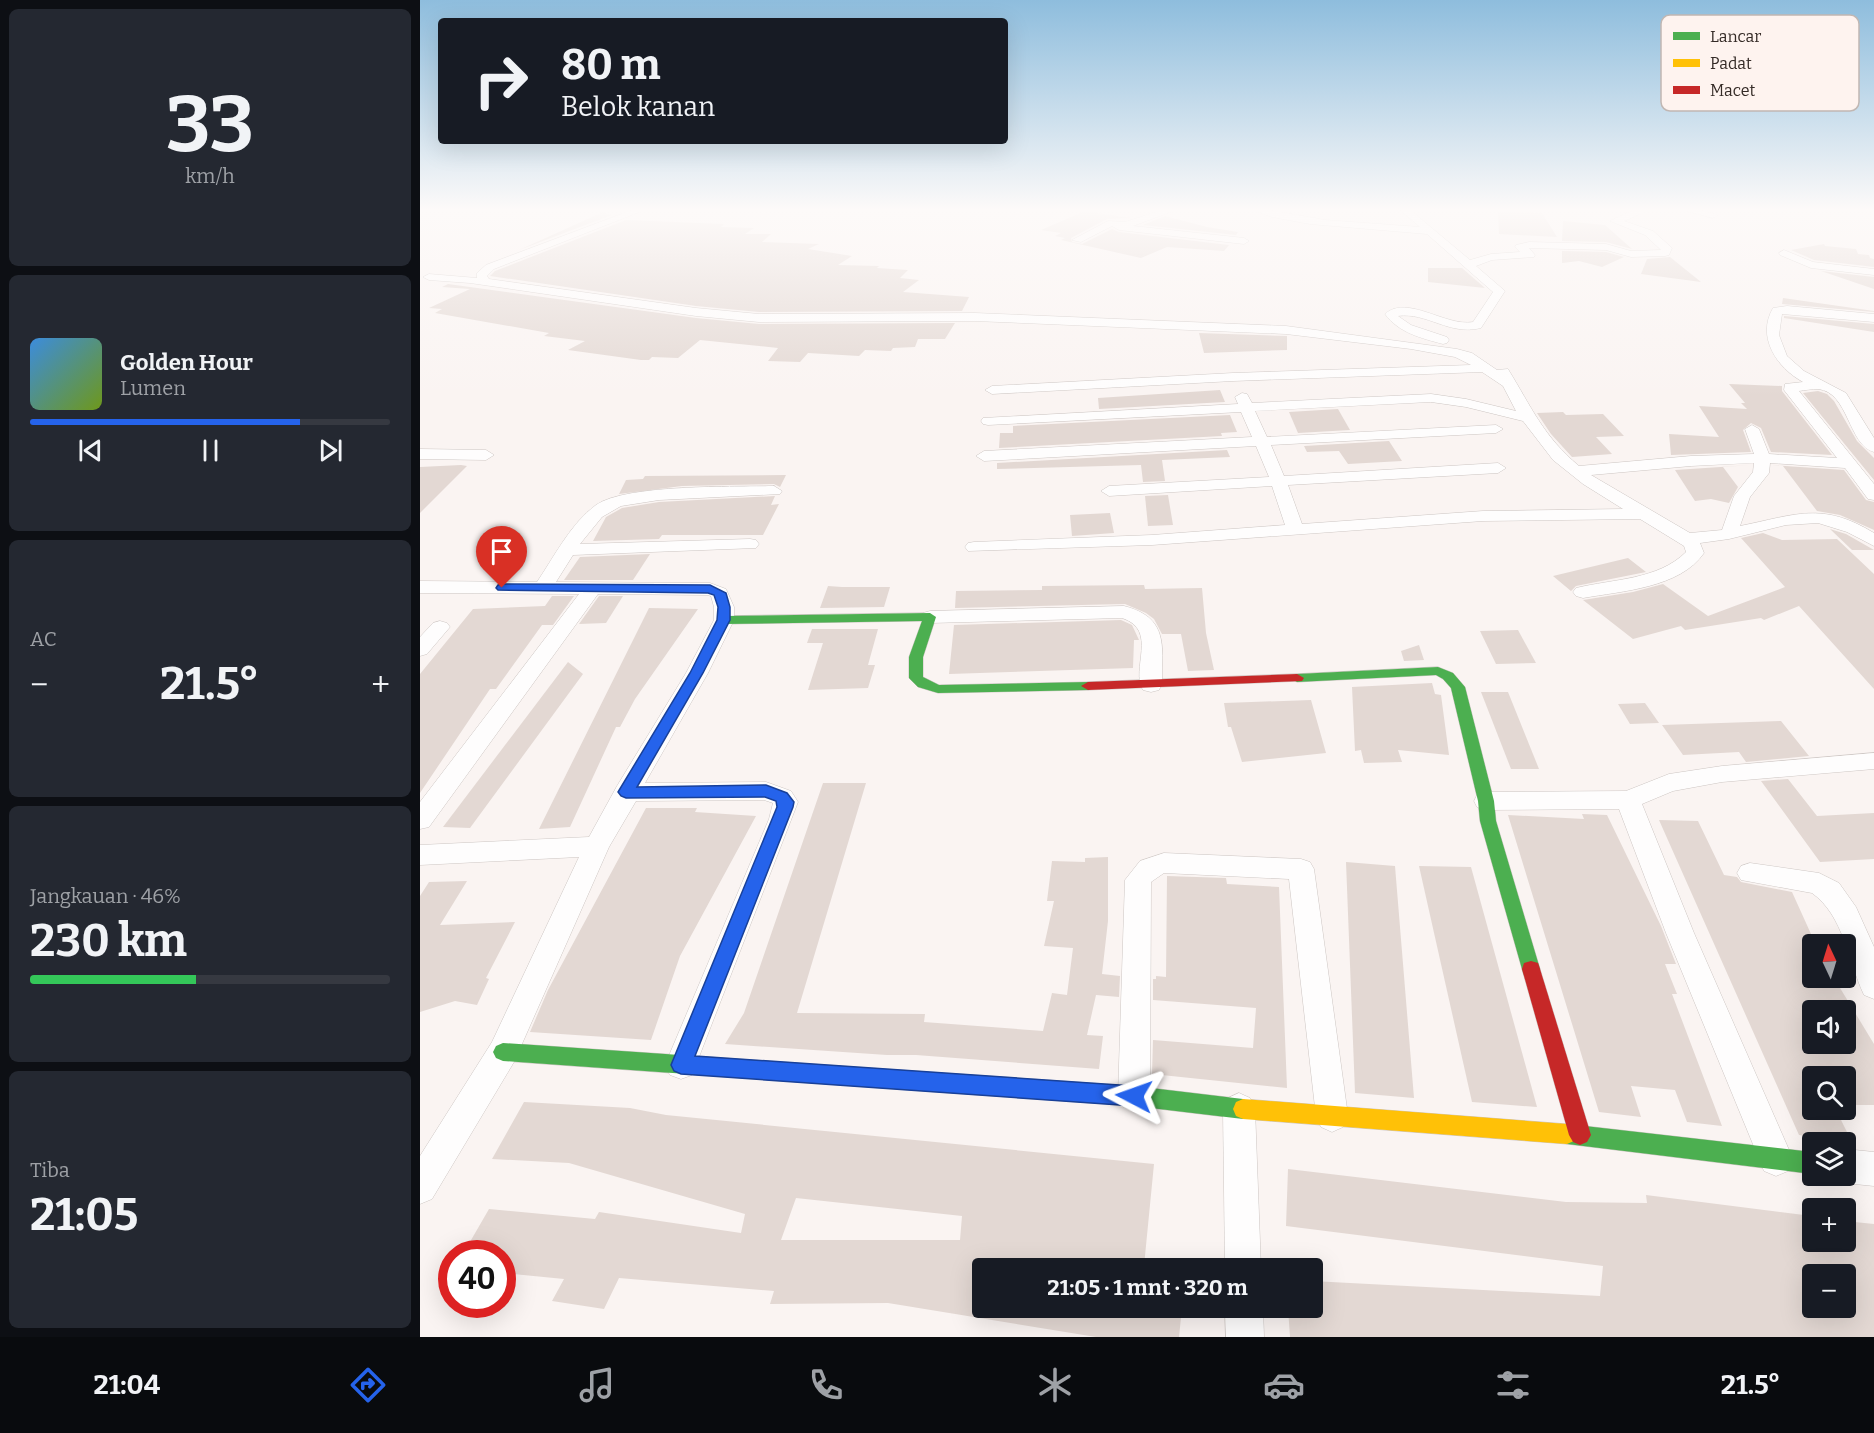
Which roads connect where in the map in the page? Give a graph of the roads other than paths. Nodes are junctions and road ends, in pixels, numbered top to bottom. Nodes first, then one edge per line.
1 (485, 271) edge
2 (1478, 271) edge
3 (429, 277) dead end
4 (486, 283) junction
5 (1874, 318) edge
6 (1487, 368) junction
7 (1233, 377) junction
8 (1509, 384) junction
9 (1821, 385) junction
10 (992, 390) dead end
11 (1246, 408) junction
12 (1531, 419) junction
13 (988, 421) dead end
14 (1496, 429) dead end
15 (1752, 429) dead end
16 (1260, 440) junction
17 (1874, 447) edge
18 (420, 454) edge
19 (486, 455) dead end
20 (984, 456) dead end
21 (1763, 458) junction
22 (1851, 464) junction
23 (1498, 468) dead end
24 (1578, 471) junction
25 (1278, 480) junction
26 (774, 491) dead end
27 (1109, 491) dead end
28 (1874, 495) edge
29 (1646, 514) junction
30 (1295, 530) junction
31 (1730, 534) junction
32 (1687, 539) junction
33 (1874, 541) edge
34 (750, 544) dead end
35 (974, 547) dead end
36 (569, 550) junction
37 (420, 587) edge
38 (543, 588) junction
39 (593, 588) junction
40 (1583, 592) dead end
41 (930, 617) junction
42 (724, 620) junction
43 (440, 627) dead end
44 (420, 650) edge
45 (1151, 685) junction
46 (1874, 761) edge
47 (626, 792) junction
48 (1628, 800) junction
49 (1486, 801) junction
50 (420, 820) edge
51 (597, 846) junction
52 (420, 855) edge
53 (1750, 873) dead end
54 (1874, 986) edge
55 (503, 1052) junction
56 (681, 1065) junction
57 (1134, 1096) junction
58 (1239, 1109) junction
59 (1332, 1116) junction
60 (1580, 1135) junction
61 (1776, 1159) junction
62 (1802, 1162) edge
63 (1856, 1167) edge
64 (1874, 1168) edge
65 (420, 1187) edge
66 (1243, 1258) edge
67 (1244, 1318) edge
68 (1245, 1337) edge

1 - 4 street
2 - 8 street
3 - 4 street
4 - 6 street
5 - 9 street
6 - 7 street
6 - 8 street
7 - 10 street
7 - 11 street
8 - 12 street
9 - 17 street
9 - 22 street
11 - 12 street
11 - 13 street
11 - 16 street
12 - 24 street
14 - 16 street
15 - 21 street
16 - 20 street
16 - 25 street
18 - 19 street
21 - 22 street
21 - 24 street
21 - 31 street
22 - 28 street
23 - 25 street
24 - 29 street
25 - 27 street
25 - 30 street
26 - 36 street
29 - 30 street
29 - 32 street
30 - 35 street
31 - 32 street
31 - 33 street
32 - 40 street
34 - 36 street
36 - 38 street
37 - 38 street
38 - 39 street
39 - 42 street
39 - 50 street
41 - 42 street
41 - 45 street
41 - 45 street
42 - 47 street
43 - 44 street
45 - 49 street
46 - 48 street
47 - 51 street
47 - 56 street
48 - 49 street
48 - 61 street
49 - 60 street
51 - 52 street
51 - 55 street
53 - 54 street
55 - 56 street
55 - 65 street
56 - 57 street
57 - 58 street
57 - 59 street
58 - 59 street
58 - 66 street
59 - 60 street
60 - 61 street
61 - 62 street
63 - 64 street
67 - 68 street

